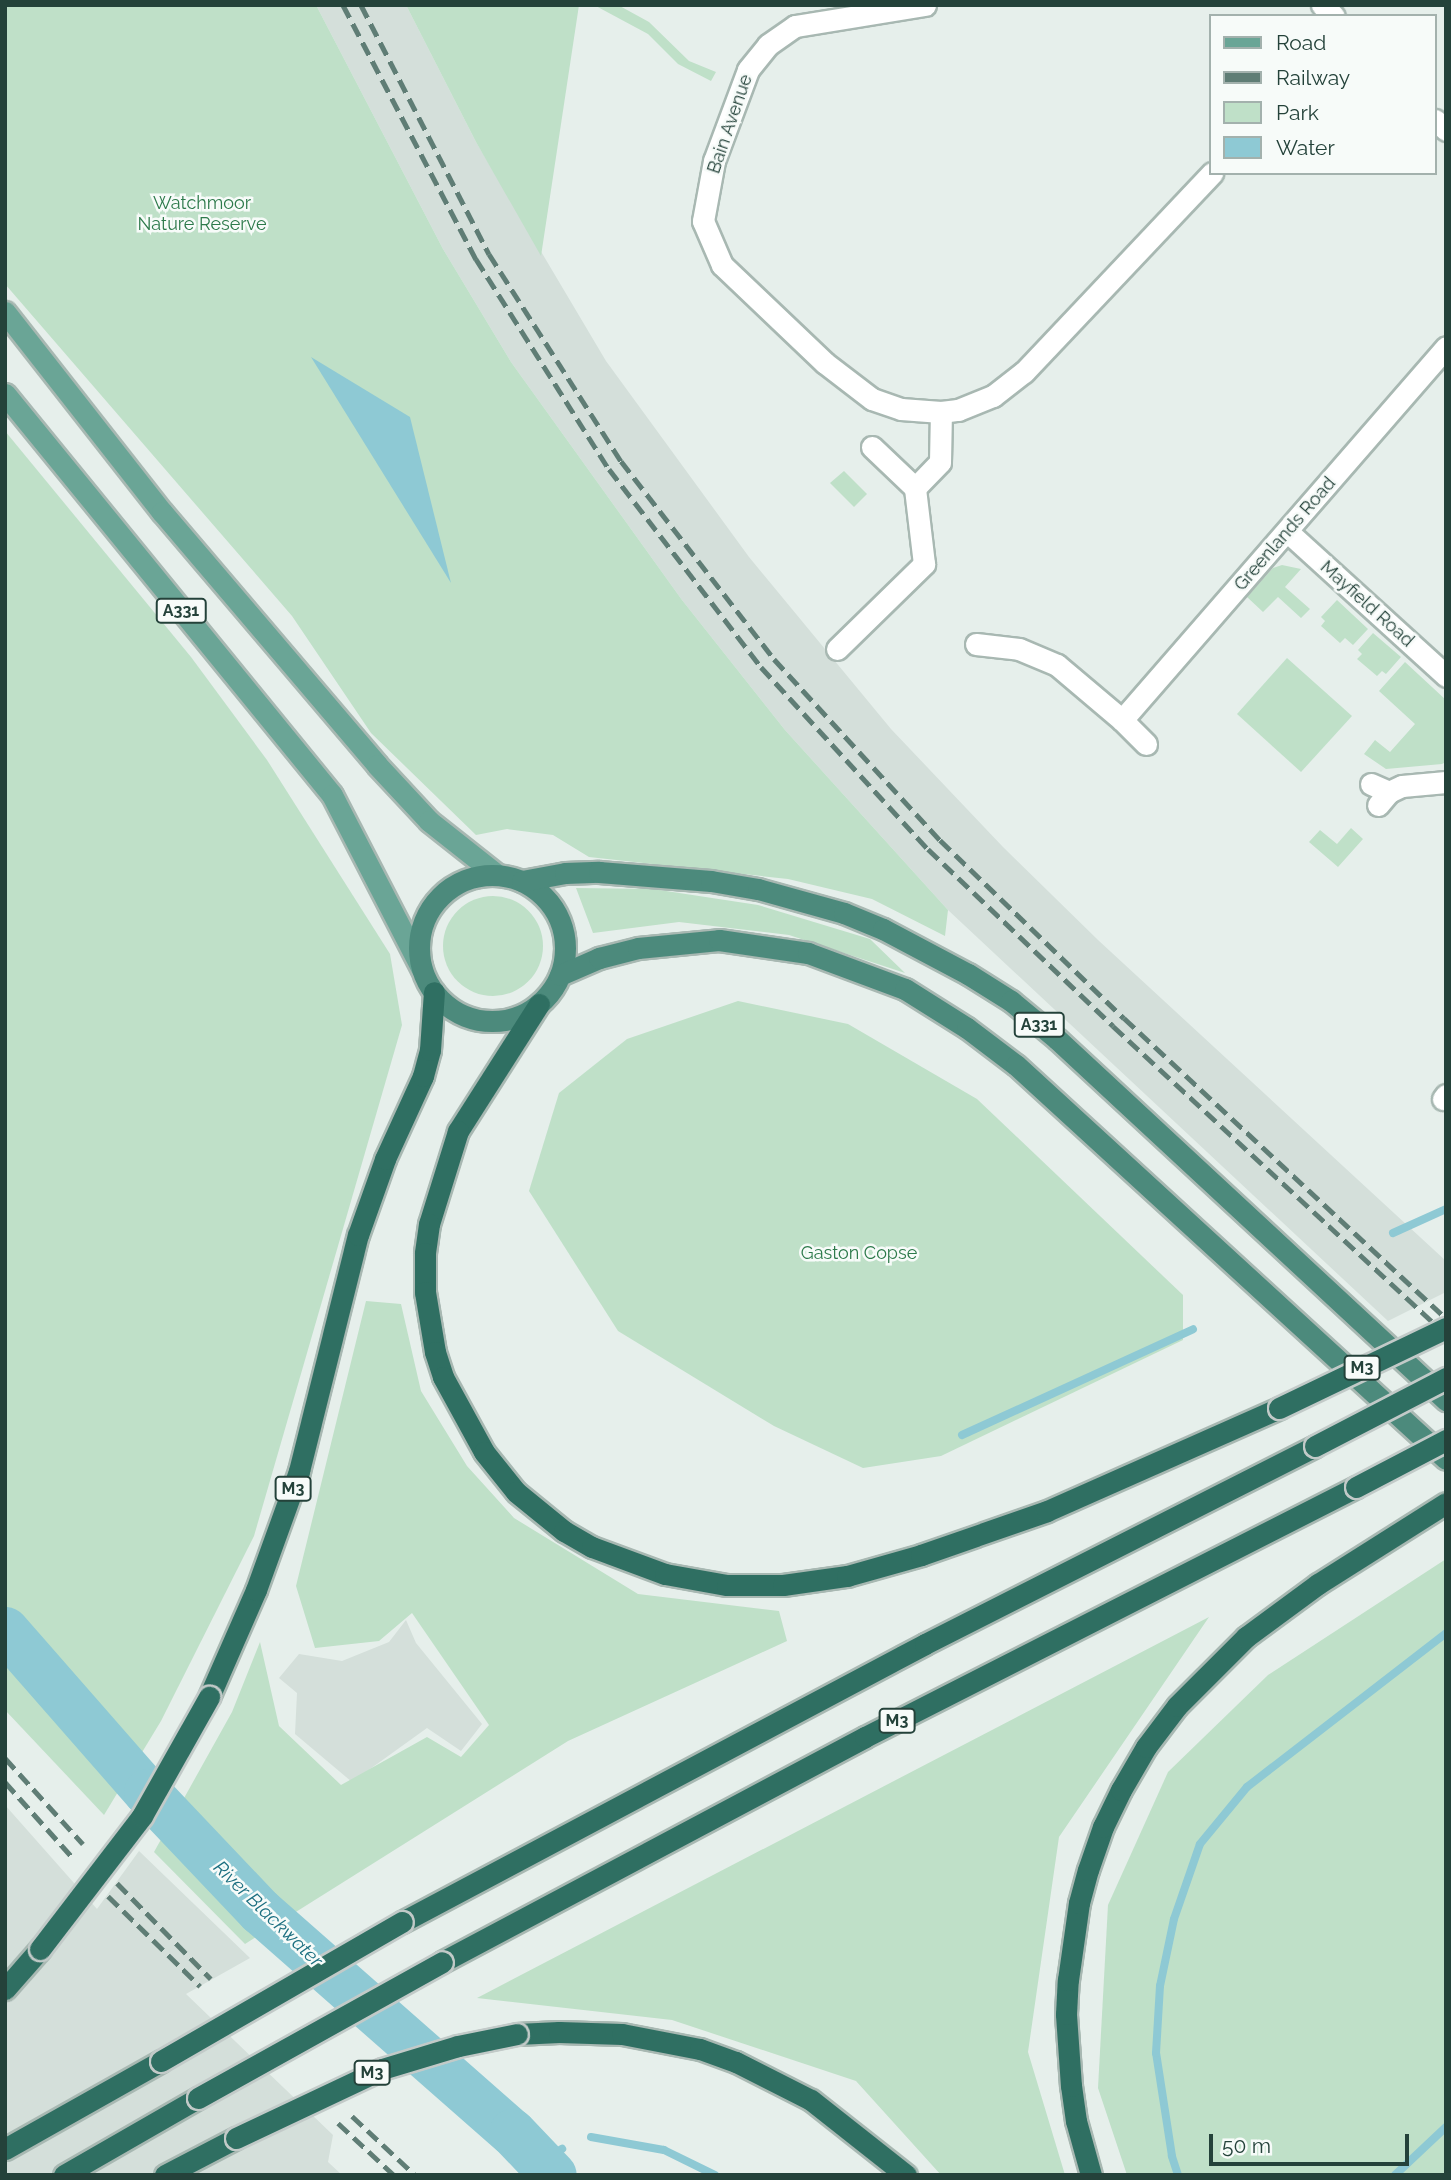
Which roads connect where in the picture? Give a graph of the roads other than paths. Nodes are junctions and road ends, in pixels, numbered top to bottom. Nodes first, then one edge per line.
1 (925, 5) edge
2 (1210, 175) edge
3 (5, 313) edge
4 (1446, 347) edge
5 (5, 394) edge
6 (941, 412) junction
7 (873, 447) dead end
8 (915, 488) junction
9 (1287, 532) junction
10 (976, 644) dead end
11 (837, 649) dead end
12 (1446, 676) edge
13 (1122, 720) junction
14 (1146, 744) dead end
15 (1446, 782) edge
16 (1379, 794) dead end
17 (496, 874) junction
18 (522, 881) junction
19 (422, 970) junction
20 (560, 975) junction
21 (434, 992) junction
22 (539, 1004) junction
23 (1446, 1328) edge
24 (1446, 1378) edge
25 (1446, 1400) edge
26 (1446, 1440) edge
27 (1446, 1459) edge
28 (1446, 1503) edge
29 (5, 1989) edge
30 (5, 2149) edge
31 (64, 2175) edge
32 (165, 2175) edge
33 (906, 2175) edge
34 (1091, 2175) edge

1 - 6 street, Bain Avenue
2 - 6 street, Bain Avenue
3 - 17 main road, A331
4 - 9 street, Greenlands Road
5 - 19 main road, A331
6 - 8 street
7 - 8 street
8 - 11 street
9 - 12 street, Mayfield Road
9 - 13 street, Greenlands Road
10 - 13 street
13 - 14 street
15 - 16 street
17 - 18 highway
17 - 19 highway
18 - 20 highway
18 - 25 highway, A331
19 - 21 highway
20 - 22 highway
20 - 27 highway, A331
21 - 22 highway
21 - 29 highway, M3, bridge
22 - 23 highway, M3, bridge
24 - 30 highway, bridge
26 - 31 highway, M3, bridge
28 - 34 highway
32 - 33 highway, M3, bridge

